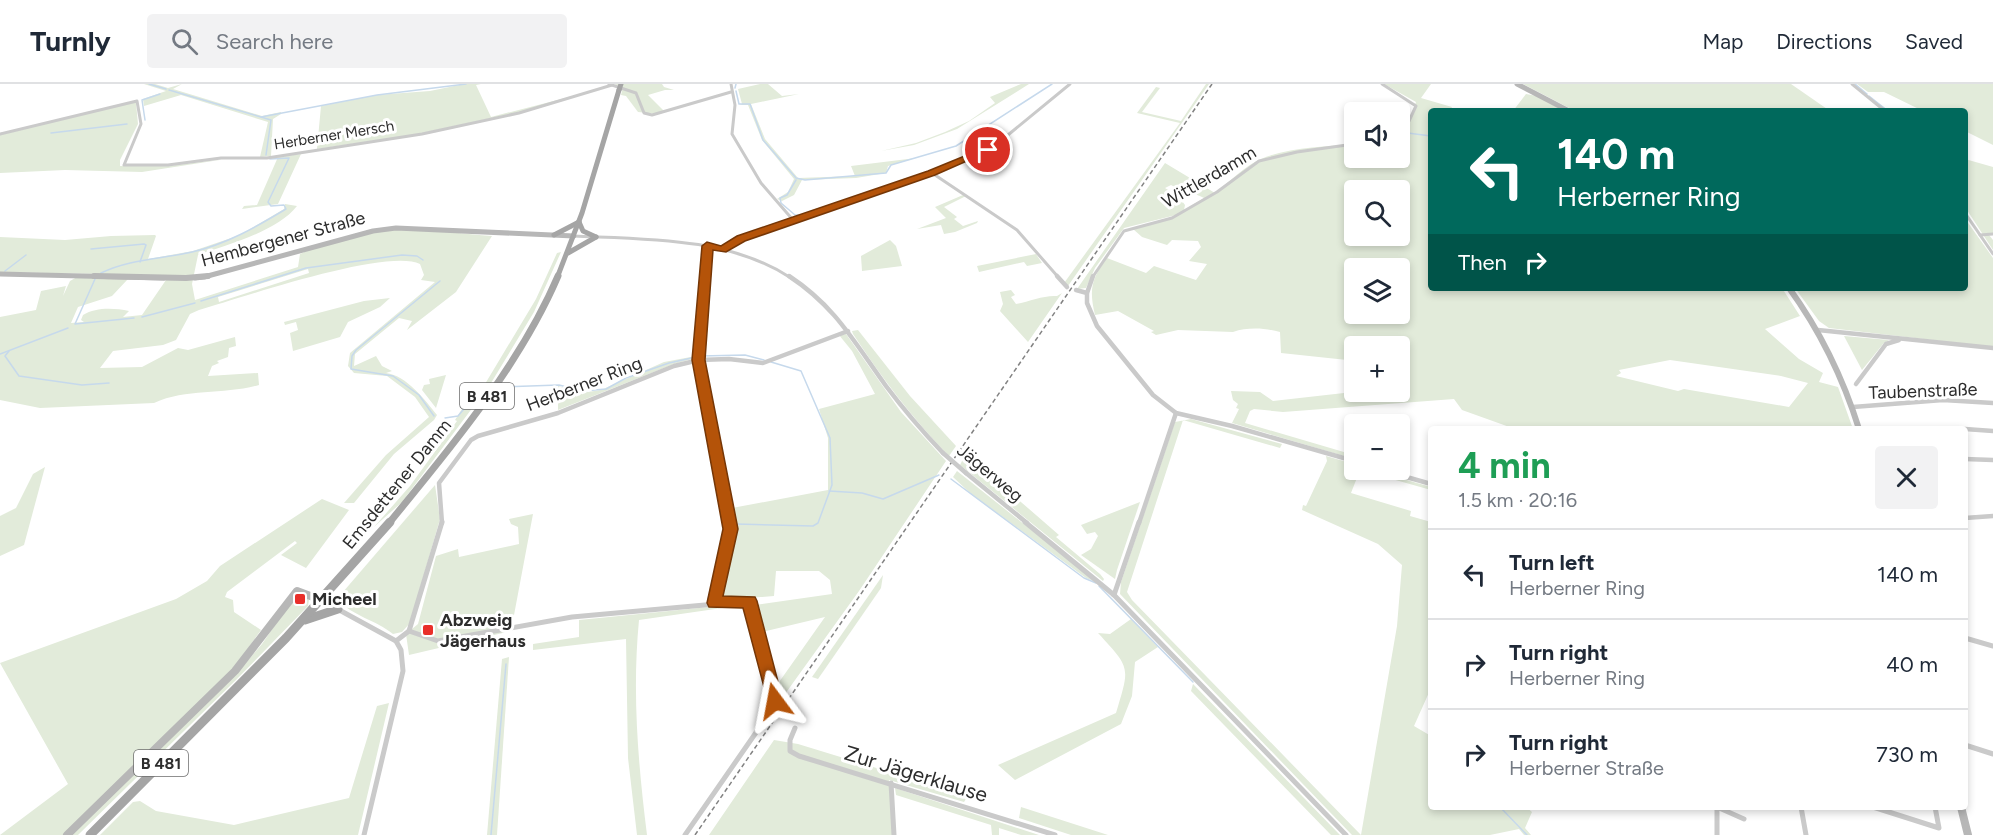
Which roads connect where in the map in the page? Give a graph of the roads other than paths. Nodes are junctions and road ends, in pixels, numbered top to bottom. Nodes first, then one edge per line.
1 (731, 84) edge
2 (1070, 84) edge
3 (1382, 84) edge
4 (1517, 84) edge
5 (1852, 84) edge
6 (610, 85) edge
7 (620, 87) edge
8 (731, 92) junction
9 (1410, 102) edge
10 (1410, 102) edge
11 (1563, 108) edge
12 (1881, 108) edge
13 (1410, 119) edge
14 (0, 134) edge
15 (1344, 145) edge
16 (932, 173) junction
17 (1968, 217) edge
18 (793, 220) junction
19 (579, 222) junction
20 (1993, 234) edge
21 (554, 235) junction
22 (1980, 235) junction
23 (574, 236) junction
24 (596, 237) junction
25 (707, 246) junction
26 (722, 249) junction
27 (566, 254) junction
28 (1993, 254) edge
29 (0, 274) edge
30 (1067, 287) dead end
31 (1076, 290) dead end
32 (1791, 291) edge
33 (1087, 293) junction
34 (1818, 330) junction
35 (848, 331) junction
36 (1903, 339) junction
37 (1993, 348) edge
38 (699, 360) junction
39 (1856, 384) dead end
40 (1993, 403) edge
41 (1853, 407) junction
42 (1176, 412) junction
43 (1858, 426) edge
44 (1968, 429) edge
45 (1993, 431) edge
46 (1344, 459) edge
47 (1968, 459) edge
48 (1993, 460) edge
49 (1410, 478) edge
50 (1428, 483) edge
51 (1993, 516) edge
52 (1968, 518) edge
53 (1114, 595) junction
54 (321, 600) junction
55 (714, 603) junction
56 (338, 609) junction
57 (301, 622) junction
58 (409, 631) junction
59 (1968, 639) edge
60 (396, 642) junction
61 (1993, 646) edge
62 (795, 728) dead end
63 (1968, 746) edge
64 (1993, 754) edge
65 (891, 783) junction
66 (1717, 810) edge
67 (1724, 810) edge
68 (1802, 810) edge
69 (1883, 810) edge
70 (1936, 810) edge
71 (1962, 810) edge
72 (1744, 819) dead end
73 (67, 835) edge
74 (90, 835) edge
75 (364, 835) edge
76 (685, 835) edge
77 (894, 835) edge
78 (1055, 835) edge
79 (1346, 835) edge
80 (1717, 835) edge
81 (1806, 835) edge
82 (1968, 835) edge

1 - 8 street
2 - 16 street
3 - 9 street
4 - 11 street
5 - 12 street
6 - 8 street, Herberner Mersch
6 - 14 street, Herberner Mersch
7 - 19 main road, Emsdettener Damm / B 481
8 - 18 street
10 - 13 street
15 - 33 street, Wittlerdamm
16 - 18 street
16 - 30 street
17 - 22 street
18 - 26 street
19 - 21 main road
19 - 23 main road, Emsdettener Damm / B 481
19 - 24 main road
20 - 22 street
21 - 23 street, Hembergener Straße
21 - 29 street, Hembergener Straße
22 - 28 street
23 - 24 street, Jägerweg
23 - 27 main road, Emsdettener Damm / B 481
24 - 25 street, Jägerweg
24 - 27 main road
25 - 26 street, Jägerweg
25 - 38 street
26 - 35 street, Jägerweg
27 - 54 main road, Emsdettener Damm / B 481
31 - 33 street
32 - 34 street
33 - 42 street
34 - 36 street
34 - 41 street
35 - 38 street, Herberner Ring
35 - 53 street, Jägerweg, bridge
36 - 37 street
36 - 39 street
38 - 55 street
38 - 58 street, Herberner Ring
40 - 41 street, Taubenstraße
41 - 43 street
42 - 46 street
42 - 53 street
44 - 45 street
47 - 48 street
49 - 50 street
51 - 52 street
53 - 79 street, Jägerweg
54 - 56 street
54 - 57 main road, Emsdettener Damm / B 481
54 - 73 street
55 - 58 street
55 - 76 street
56 - 57 main road
56 - 60 street
57 - 74 main road, Emsdettener Damm / B 481
58 - 60 street
59 - 61 street
60 - 75 street
62 - 65 street, Zur Jägerklause
63 - 64 street
65 - 77 street
65 - 78 street, Zur Jägerklause
66 - 80 street
67 - 72 street
68 - 81 street
69 - 70 street
71 - 82 street

